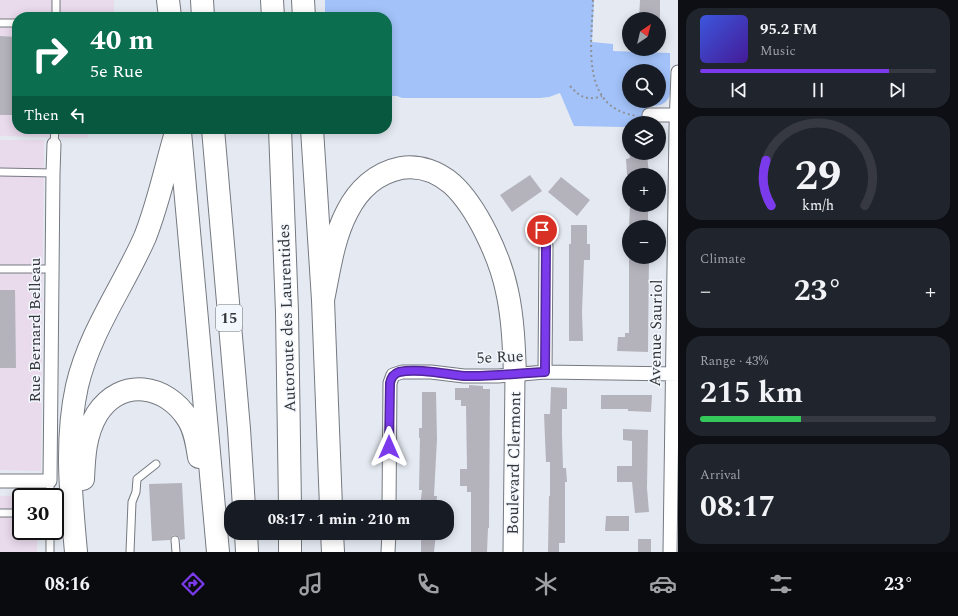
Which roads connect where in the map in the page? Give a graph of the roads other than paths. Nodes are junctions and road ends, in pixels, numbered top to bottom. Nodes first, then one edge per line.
1 (56, 0) edge
2 (168, 0) edge
3 (202, 0) edge
4 (272, 0) edge
5 (303, 0) edge
6 (310, 0) edge
7 (56, 12) edge
8 (169, 12) edge
9 (203, 12) edge
10 (273, 12) edge
11 (304, 12) edge
12 (309, 12) edge
13 (0, 23) edge
14 (12, 23) edge
15 (678, 72) edge
16 (644, 115) road end
17 (677, 115) edge
18 (55, 134) edge
19 (175, 134) edge
20 (180, 134) edge
21 (213, 134) edge
22 (280, 134) edge
23 (312, 134) edge
24 (54, 144) joint
25 (0, 172) edge
26 (53, 173) junction
27 (542, 230) dead end
28 (0, 269) edge
29 (52, 269) junction
30 (323, 300) junction
31 (545, 372) junction
32 (675, 374) edge
33 (515, 375) junction
34 (156, 464) dead end
35 (0, 481) edge
36 (50, 481) junction
37 (50, 488) edge
38 (244, 500) edge
39 (290, 500) edge
40 (331, 500) edge
41 (389, 500) edge
42 (0, 513) edge
43 (12, 513) edge
44 (50, 540) edge
45 (175, 540) dead end
46 (246, 540) edge
47 (290, 540) edge
48 (332, 540) edge
49 (389, 540) edge
50 (50, 552) edge
51 (76, 552) edge
52 (130, 552) edge
53 (176, 552) edge
54 (218, 552) edge
55 (247, 552) edge
56 (290, 552) edge
57 (333, 552) edge
58 (388, 552) edge
59 (513, 552) edge
60 (670, 552) edge

1 - 7 lane
2 - 8 highway
3 - 9 highway
4 - 10 highway
5 - 11 highway
6 - 12 highway
13 - 14 lane
15 - 17 street, Avenue Sauriol
16 - 17 street
17 - 32 street, Avenue Sauriol
18 - 24 lane, Rue Bernard Belleau
19 - 51 highway
20 - 54 highway
21 - 38 highway, 15
22 - 39 highway, Autoroute des Laurentides
23 - 30 highway
24 - 26 street, Rue Bernard Belleau
25 - 26 lane
26 - 29 street, Rue Bernard Belleau
27 - 31 street
28 - 29 lane
29 - 36 street, Rue Bernard Belleau
30 - 33 highway
30 - 40 highway
31 - 32 street, 5e Rue
31 - 33 street, 5e Rue
32 - 60 street, Avenue Sauriol
33 - 41 street, 5e Rue
33 - 59 street, Boulevard Clermont
34 - 52 lane
35 - 36 street
36 - 37 lane
42 - 43 lane
44 - 50 lane
45 - 53 lane
46 - 55 highway
47 - 56 highway
48 - 57 highway
49 - 58 street
51 - 54 highway

